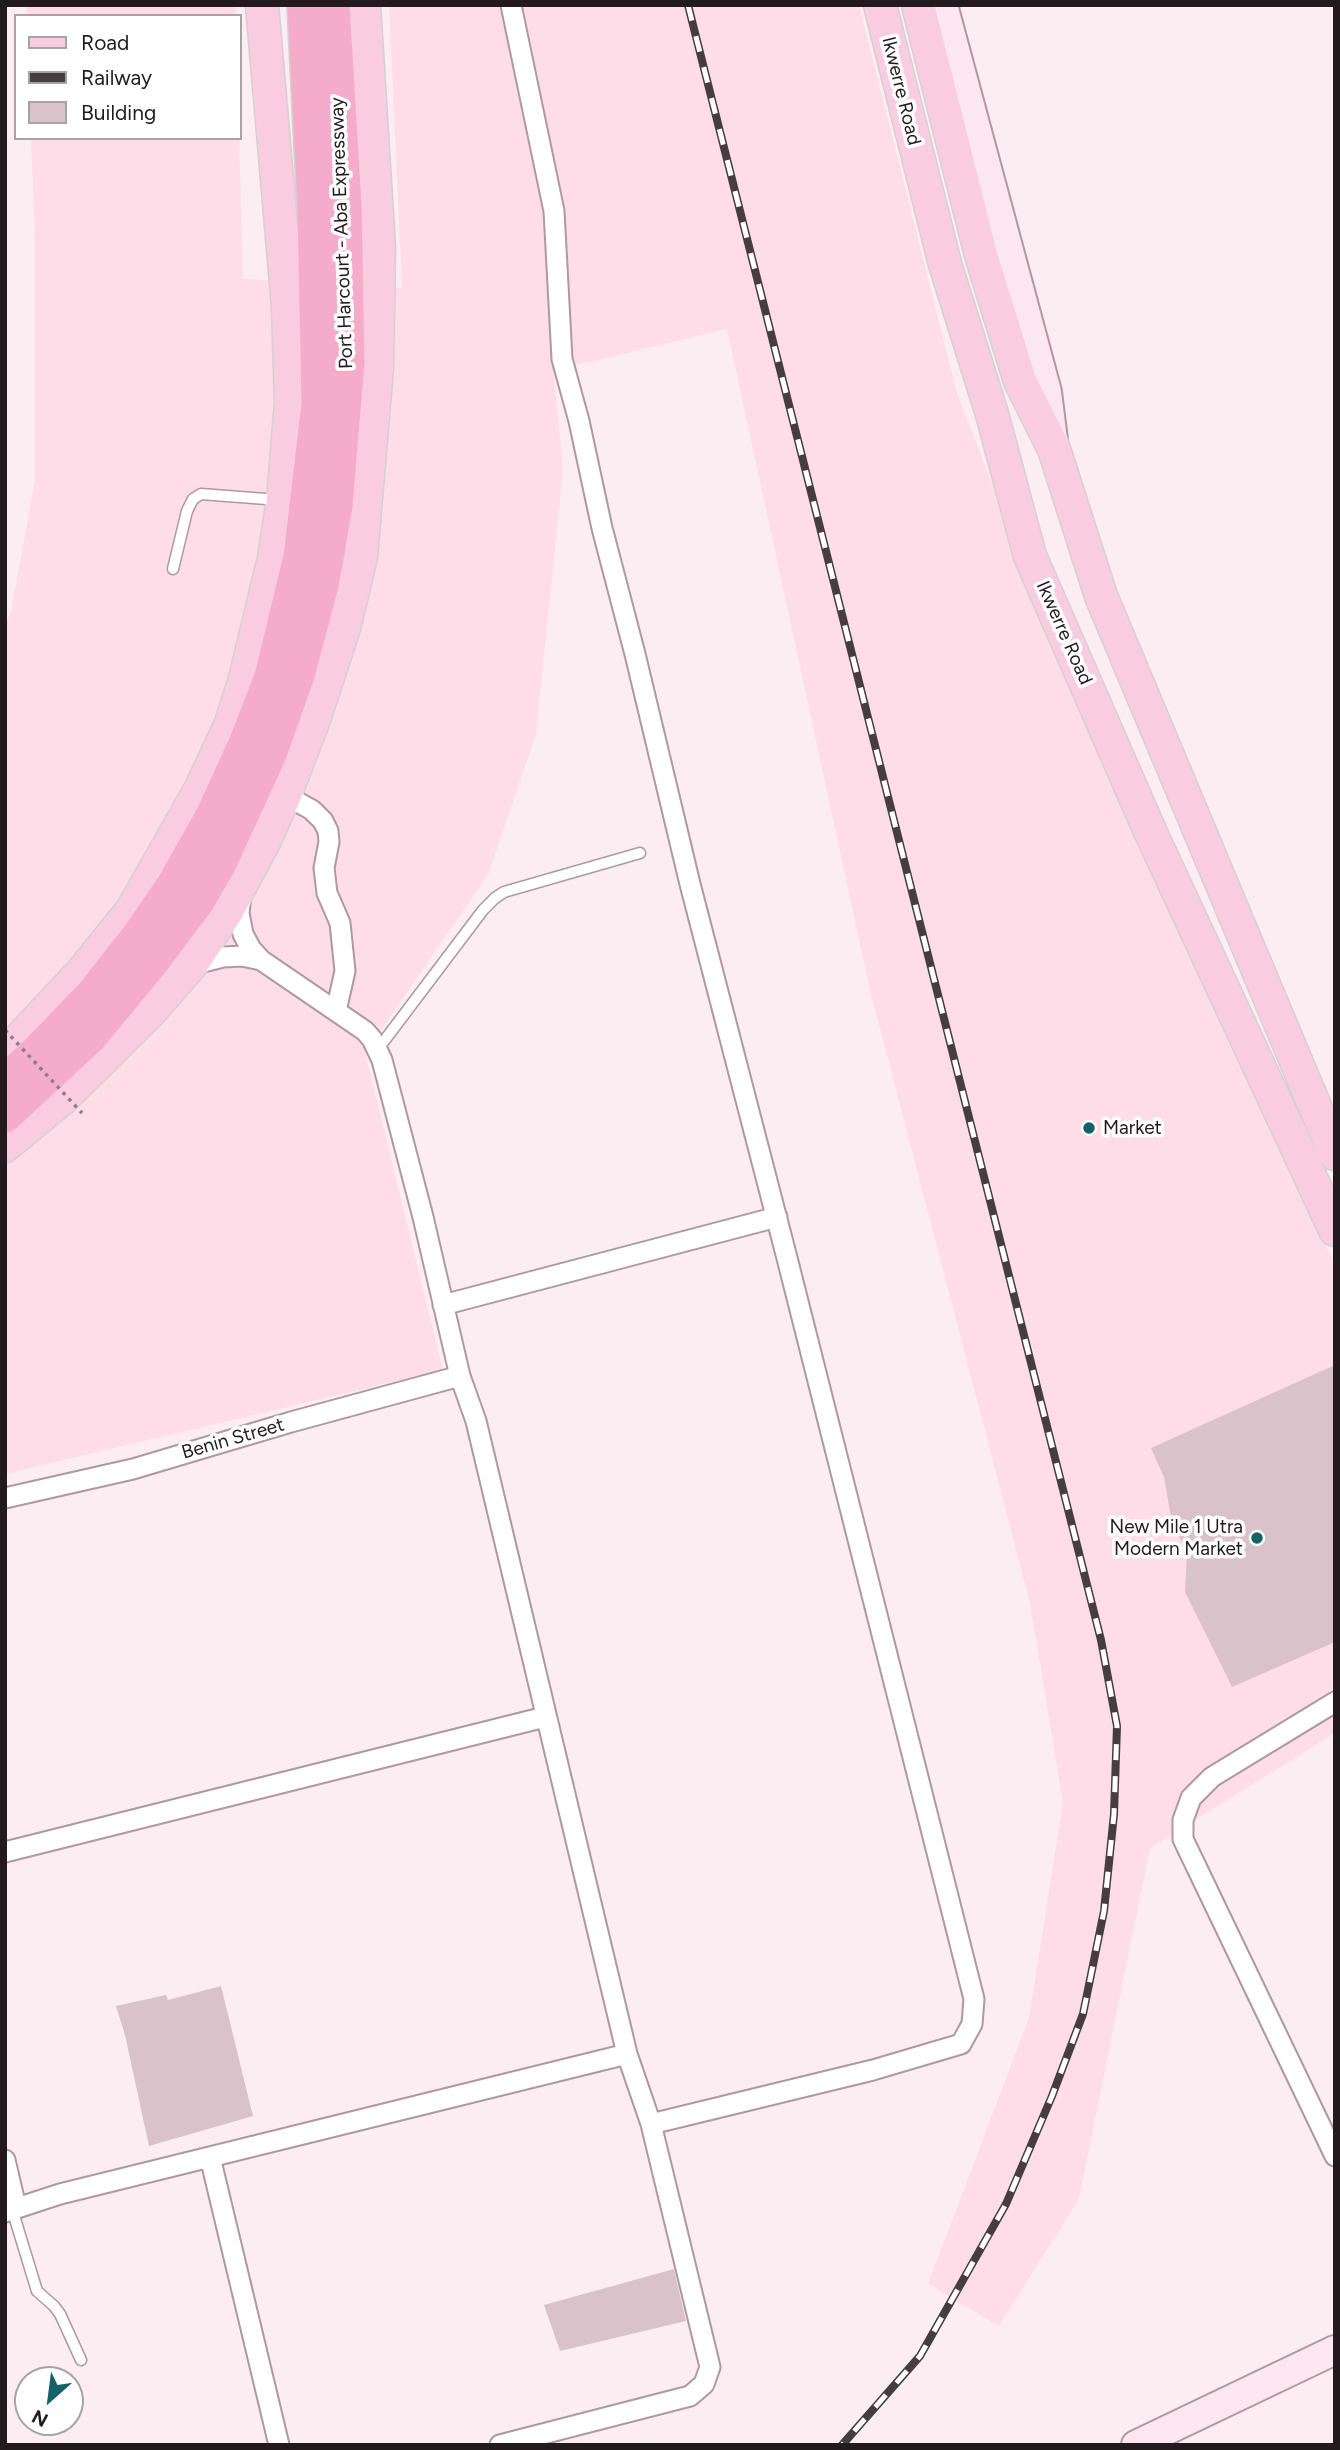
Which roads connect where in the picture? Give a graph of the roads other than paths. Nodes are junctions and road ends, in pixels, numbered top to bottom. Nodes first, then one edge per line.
1 (262, 5) edge
2 (304, 5) edge
3 (332, 5) edge
4 (364, 5) edge
5 (510, 5) edge
6 (880, 5) edge
7 (918, 5) edge
8 (943, 5) edge
9 (978, 136) junction
10 (960, 165) junction
11 (330, 205) junction
12 (981, 255) junction
13 (945, 264) junction
14 (1054, 449) junction
15 (283, 500) junction
16 (173, 569) dead end
17 (285, 795) junction
18 (640, 853) dead end
19 (241, 888) junction
20 (261, 960) junction
21 (191, 965) junction
22 (336, 1011) junction
23 (377, 1049) junction
24 (5, 1051) edge
25 (5, 1082) edge
26 (5, 1115) edge
27 (5, 1146) edge
28 (1334, 1150) edge
29 (1302, 1162) junction
30 (777, 1217) junction
31 (1335, 1230) edge
32 (443, 1305) junction
33 (460, 1376) junction
34 (5, 1498) edge
35 (1335, 1702) edge
36 (545, 1717) junction
37 (5, 1852) edge
38 (627, 2054) junction
39 (650, 2124) junction
40 (1335, 2155) edge
41 (210, 2157) junction
42 (5, 2160) edge
43 (11, 2209) edge
44 (1335, 2350) edge
45 (81, 2360) dead end
46 (279, 2445) edge
47 (500, 2445) edge
48 (1136, 2445) edge

1 - 15 main road
2 - 11 highway, Port Harcourt - Aba Expressway
3 - 11 highway, Port Harcourt - Aba Expressway
4 - 17 main road
5 - 30 street
6 - 13 main road, Ikwerre Road
7 - 10 main road
8 - 9 street
9 - 10 main road
9 - 14 street
10 - 12 main road
11 - 25 highway, Port Harcourt - Aba Expressway
11 - 26 highway, Port Harcourt - Aba Expressway
12 - 13 main road
12 - 14 main road
13 - 29 main road, Ikwerre Road
14 - 28 main road
15 - 16 lane
15 - 24 main road
17 - 19 main road
17 - 22 street
18 - 23 lane
19 - 20 street
19 - 21 main road
20 - 21 street
20 - 22 street
21 - 27 main road
22 - 23 street
23 - 32 street
28 - 29 street
29 - 31 main road, Ikwerre Road
30 - 32 street
30 - 39 street
32 - 33 street
33 - 34 street, Benin Street
33 - 36 street
35 - 40 street
36 - 37 street
36 - 38 street
38 - 39 street
38 - 41 street
39 - 47 street
41 - 43 street
41 - 46 street
42 - 43 street
43 - 45 lane
44 - 48 street

